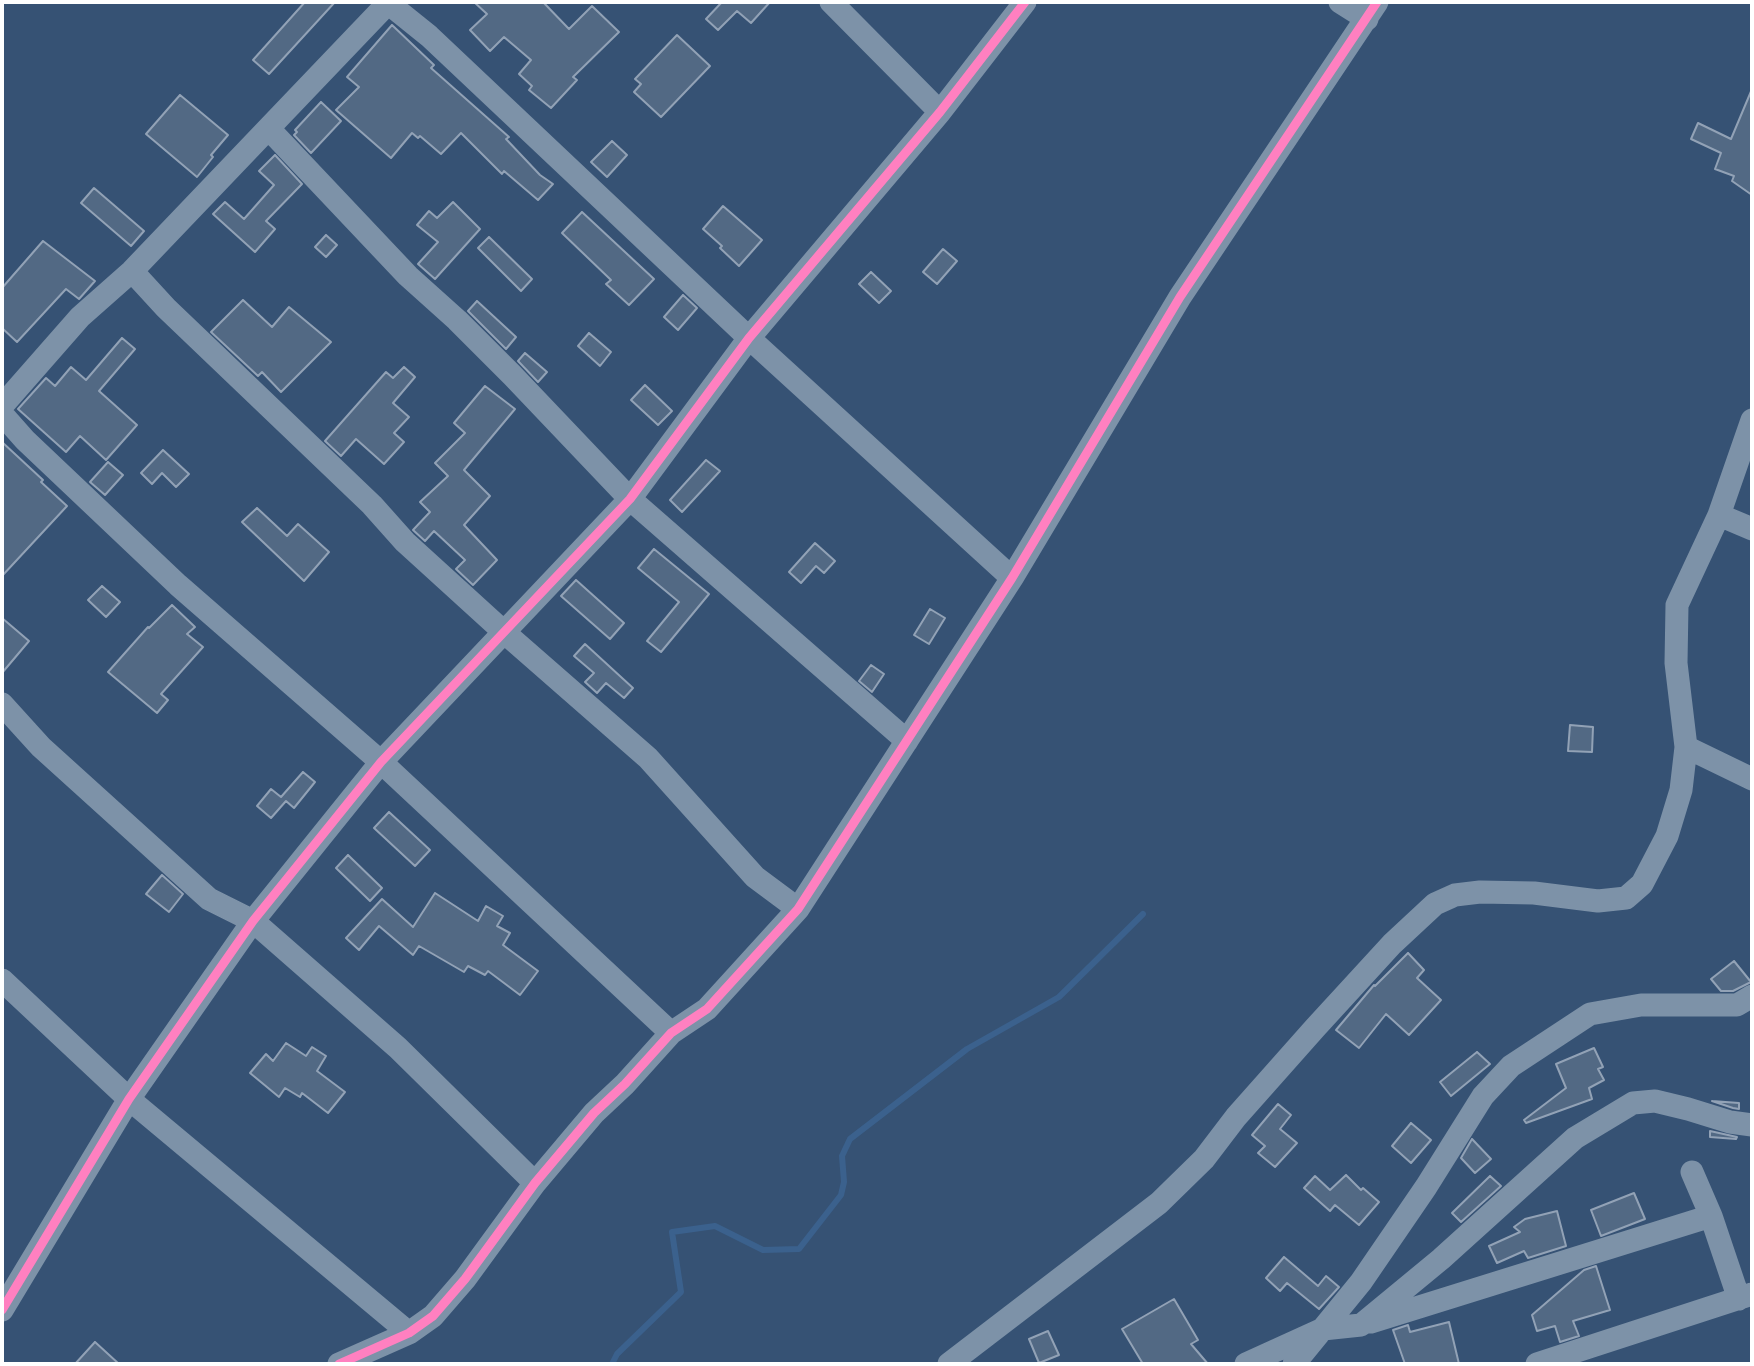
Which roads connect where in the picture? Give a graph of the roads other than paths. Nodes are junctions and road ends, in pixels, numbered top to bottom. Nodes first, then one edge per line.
1 (389, 2) edge
2 (831, 2) edge
3 (1025, 2) edge
4 (1340, 2) edge
5 (1372, 10) edge
6 (940, 112) junction
7 (269, 129) junction
8 (132, 271) junction
9 (750, 338) junction
10 (2, 406) edge
11 (2, 414) edge
12 (1752, 421) edge
13 (630, 499) junction
14 (1719, 516) junction
15 (1752, 529) edge
16 (1012, 578) junction
17 (505, 634) junction
18 (2, 704) edge
19 (907, 741) junction
20 (1686, 747) junction
21 (381, 762) junction
22 (1752, 779) edge
23 (798, 909) junction
24 (253, 921) junction
25 (2, 980) edge
26 (1752, 996) edge
27 (671, 1033) junction
28 (129, 1099) junction
29 (1752, 1125) edge
30 (1692, 1172) dead end
31 (535, 1184) junction
32 (1711, 1216) junction
33 (1746, 1296) edge
34 (2, 1310) edge
35 (1362, 1325) junction
36 (1324, 1329) junction
37 (409, 1333) junction
38 (339, 1364) edge
39 (949, 1364) edge
40 (1246, 1364) edge
41 (1294, 1364) edge
42 (1537, 1364) edge

1 - 7 street
1 - 9 street
2 - 6 street
3 - 6 street
4 - 5 street
5 - 16 street
6 - 9 street
7 - 8 street
7 - 13 street
8 - 10 street
8 - 17 street
9 - 13 street
9 - 16 street
11 - 21 street
12 - 14 street
13 - 17 street
13 - 19 street
14 - 15 street
14 - 20 street
16 - 19 street
17 - 21 street
17 - 23 street
18 - 24 street
19 - 23 street
20 - 22 street
20 - 39 street
21 - 24 street
21 - 27 street
23 - 27 street
24 - 28 street
24 - 31 street
25 - 28 street
26 - 36 street
27 - 31 street
28 - 34 street
28 - 37 street
29 - 35 street
30 - 32 street
31 - 37 street
32 - 33 street
32 - 35 street
33 - 42 street
35 - 36 street
36 - 40 street
36 - 41 street
37 - 38 street

